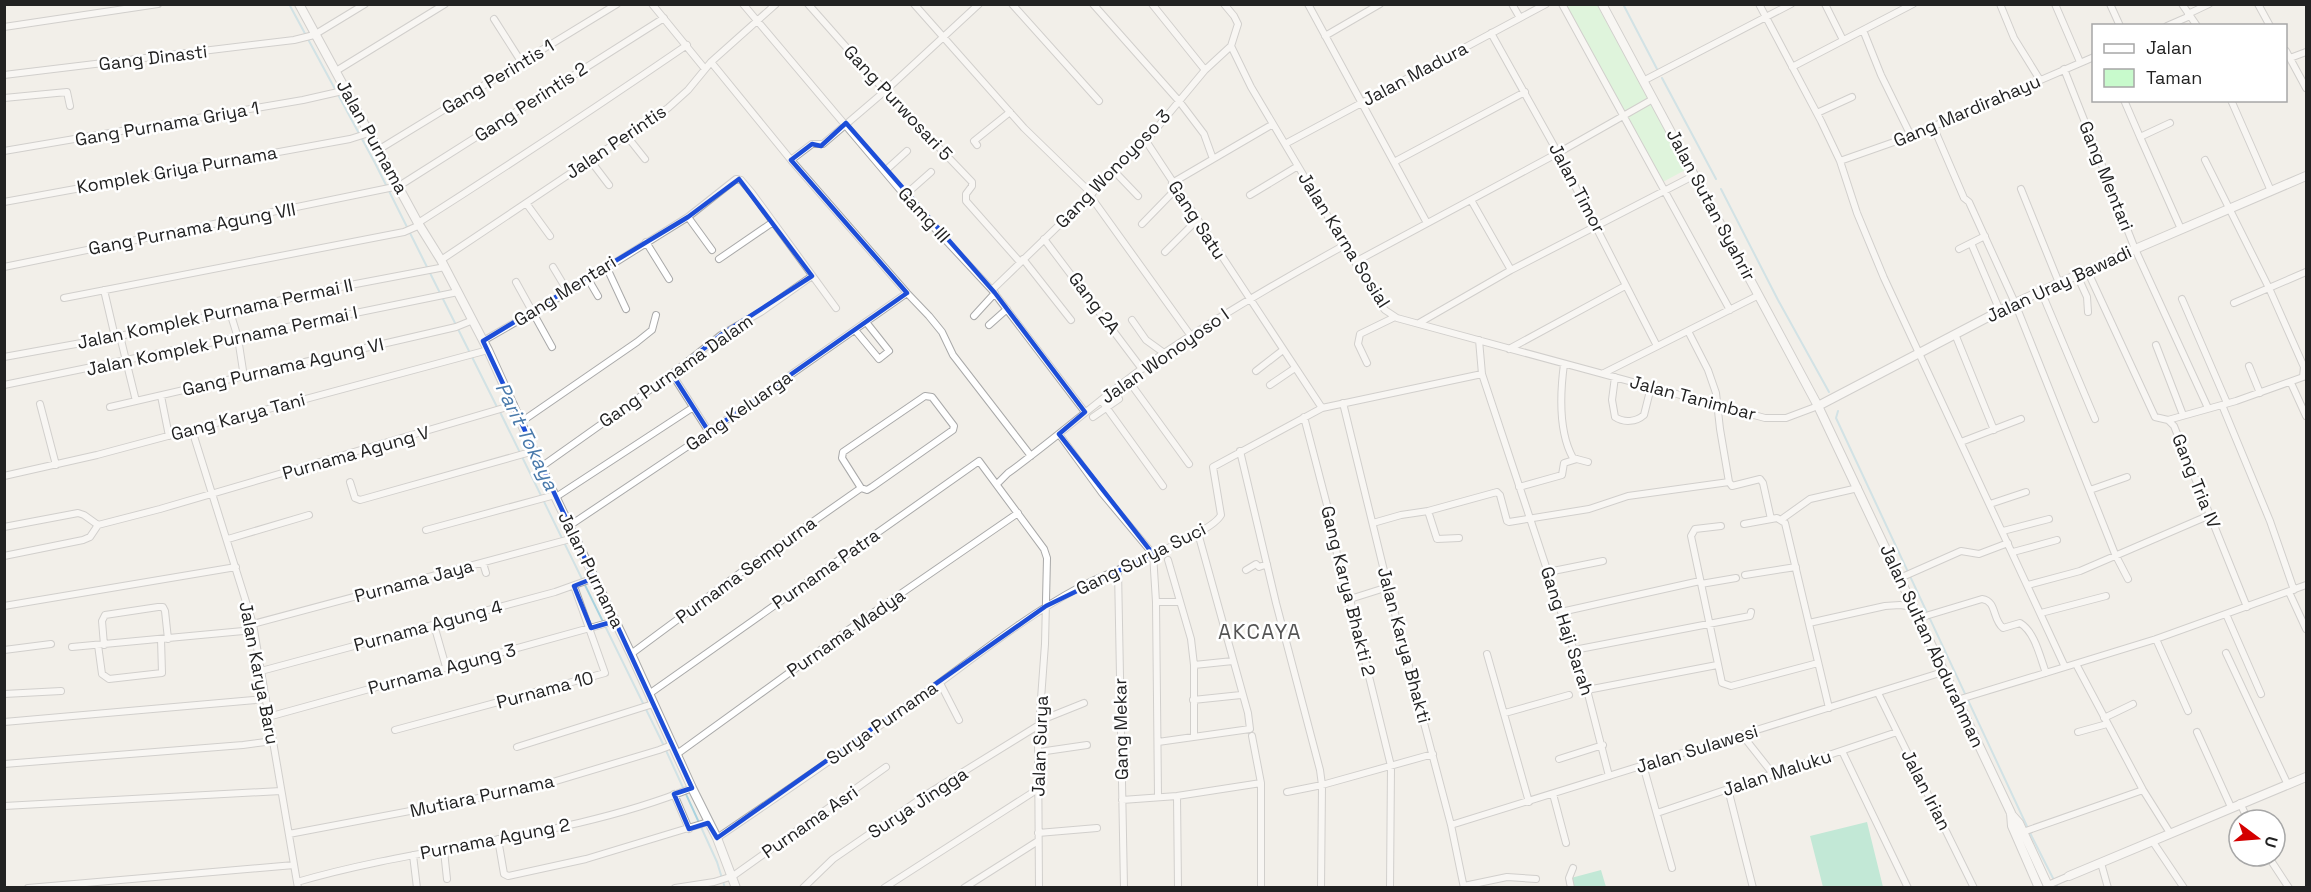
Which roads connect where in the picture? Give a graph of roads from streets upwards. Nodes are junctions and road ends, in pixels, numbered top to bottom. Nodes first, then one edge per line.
1 (158, 4) edge
2 (300, 4) edge
3 (365, 4) edge
4 (445, 4) edge
5 (617, 4) edge
6 (652, 4) edge
7 (743, 4) edge
8 (776, 4) edge
9 (807, 4) edge
10 (914, 4) edge
11 (979, 4) edge
12 (1012, 4) edge
13 (1093, 4) edge
14 (1152, 4) edge
15 (1224, 4) edge
16 (1308, 4) edge
17 (1380, 4) edge
18 (1512, 4) edge
19 (1546, 4) edge
20 (1562, 4) edge
21 (1602, 4) edge
22 (1759, 4) edge
23 (1791, 4) edge
24 (1913, 4) edge
25 (2000, 4) edge
26 (2055, 4) edge
27 (2110, 4) edge
28 (2182, 4) edge
29 (2209, 4) edge
30 (2258, 4) edge
31 (1828, 6) edge
32 (2189, 15) junction
33 (1766, 17) junction
34 (664, 18) junction
35 (1520, 18) junction
36 (494, 19) dead end
37 (758, 21) junction
38 (2119, 24) edge
39 (2171, 24) edge
40 (2196, 24) edge
41 (2269, 24) edge
42 (4, 27) edge
43 (1863, 30) junction
44 (1491, 33) junction
45 (312, 35) junction
46 (1325, 36) junction
47 (943, 37) junction
48 (1843, 40) junction
49 (687, 45) junction
50 (1231, 46) junction
51 (2307, 52) edge
52 (2287, 53) edge
53 (2092, 58) edge
54 (2290, 58) junction
55 (711, 62) junction
56 (2080, 62) junction
57 (522, 63) junction
58 (1792, 67) junction
59 (705, 69) junction
60 (2064, 69) junction
61 (1205, 70) junction
62 (336, 71) junction
63 (4, 75) edge
64 (2040, 80) junction
65 (1643, 81) junction
66 (2307, 88) edge
67 (345, 90) junction
68 (885, 91) junction
69 (1525, 93) junction
70 (1852, 97) dead end
71 (4, 98) edge
72 (1653, 99) junction
73 (1099, 101) dead end
74 (1179, 101) junction
75 (2125, 102) edge
76 (2232, 102) edge
77 (1360, 103) junction
78 (70, 106) dead end
79 (1010, 112) junction
80 (1818, 113) junction
81 (1624, 114) junction
82 (846, 123) junction
83 (2170, 123) dead end
84 (1273, 124) junction
85 (1933, 126) junction
86 (367, 134) junction
87 (626, 135) junction
88 (1911, 136) junction
89 (2140, 137) junction
90 (1146, 141) junction
91 (1285, 144) junction
92 (977, 145) dead end
93 (378, 150) junction
94 (4, 151) edge
95 (907, 152) dead end
96 (1558, 153) junction
97 (645, 159) dead end
98 (1213, 159) junction
99 (590, 160) junction
100 (791, 160) junction
101 (2205, 160) dead end
102 (1840, 161) junction
103 (1394, 162) junction
104 (1298, 166) junction
105 (885, 171) junction
106 (931, 172) dead end
107 (1114, 172) junction
108 (1695, 175) junction
109 (2307, 176) edge
110 (609, 184) dead end
111 (1174, 186) junction
112 (396, 187) junction
113 (2021, 189) dead end
114 (1665, 190) junction
115 (2271, 190) junction
116 (905, 195) junction
117 (1250, 195) dead end
118 (1091, 196) junction
119 (1138, 196) dead end
120 (1471, 200) junction
121 (4, 202) edge
122 (526, 203) junction
123 (2229, 209) junction
124 (688, 217) junction
125 (1197, 220) junction
126 (773, 222) junction
127 (1427, 223) junction
128 (1142, 224) dead end
129 (1596, 225) junction
130 (417, 226) junction
131 (2181, 229) junction
132 (550, 236) dead end
133 (1985, 236) junction
134 (1044, 239) junction
135 (646, 242) junction
136 (1971, 243) junction
137 (1345, 245) junction
138 (1959, 249) dead end
139 (2135, 249) junction
140 (712, 250) dead end
141 (1165, 252) dead end
142 (719, 259) dead end
143 (1022, 260) junction
144 (1355, 262) junction
145 (441, 265) junction
146 (606, 266) junction
147 (4, 267) edge
148 (553, 267) dead end
149 (1511, 270) junction
150 (2087, 270) junction
151 (2307, 272) edge
152 (2077, 275) junction
153 (812, 276) junction
154 (588, 279) junction
155 (669, 279) dead end
156 (516, 282) dead end
157 (2059, 283) junction
158 (1625, 286) junction
159 (2269, 288) junction
160 (104, 290) junction
161 (2041, 291) junction
162 (568, 292) junction
163 (994, 292) junction
164 (455, 293) junction
165 (907, 293) junction
166 (1759, 295) junction
167 (598, 296) dead end
168 (64, 298) dead end
169 (1249, 298) junction
170 (2182, 299) dead end
171 (2015, 303) junction
172 (2234, 303) dead end
173 (836, 308) dead end
174 (626, 309) dead end
175 (1007, 309) junction
176 (1730, 310) junction
177 (2000, 311) junction
178 (230, 312) junction
179 (533, 312) junction
180 (2088, 312) dead end
181 (656, 315) dead end
182 (974, 316) dead end
183 (1395, 317) junction
184 (1071, 320) dead end
185 (1132, 320) dead end
186 (470, 321) junction
187 (866, 322) junction
188 (1419, 323) junction
189 (989, 325) dead end
190 (855, 330) junction
191 (1688, 331) junction
192 (1955, 334) junction
193 (1191, 336) junction
194 (117, 337) junction
195 (238, 338) junction
196 (1479, 340) junction
197 (483, 341) junction
198 (2156, 345) dead end
199 (1657, 346) junction
200 (552, 347) dead end
201 (1509, 349) junction
202 (485, 350) junction
203 (1283, 350) junction
204 (1164, 353) junction
205 (1917, 353) junction
206 (4, 357) edge
207 (127, 361) junction
208 (1367, 363) dead end
209 (1564, 364) junction
210 (2249, 366) dead end
211 (1295, 368) junction
212 (1143, 369) junction
213 (1256, 371) dead end
214 (1604, 373) junction
215 (672, 374) junction
216 (1482, 374) junction
217 (2305, 376) edge
218 (244, 377) junction
219 (1615, 377) junction
220 (1128, 380) junction
221 (2291, 383) junction
222 (1270, 385) dead end
223 (4, 386) edge
224 (1651, 387) junction
225 (2260, 393) junction
226 (161, 396) junction
227 (1119, 399) dead end
228 (1101, 400) junction
229 (136, 401) junction
230 (1343, 403) junction
231 (40, 404) dead end
232 (2225, 404) junction
233 (511, 406) junction
234 (1718, 406) junction
235 (1818, 406) junction
236 (110, 407) dead end
237 (692, 408) junction
238 (1106, 408) junction
239 (1322, 408) junction
240 (2208, 408) junction
241 (1085, 412) junction
242 (2183, 416) junction
243 (2307, 416) edge
244 (1093, 417) dead end
245 (1304, 417) junction
246 (2021, 419) dead end
247 (2095, 419) dead end
248 (2168, 420) junction
249 (521, 422) junction
250 (192, 430) junction
251 (1994, 430) junction
252 (709, 432) junction
253 (1059, 434) junction
254 (169, 436) junction
255 (1961, 442) junction
256 (1240, 451) junction
257 (532, 452) junction
258 (1032, 456) junction
259 (1576, 459) junction
260 (1588, 462) dead end
261 (1189, 464) dead end
262 (56, 465) junction
263 (541, 467) junction
264 (4, 476) edge
265 (2127, 477) dead end
266 (350, 482) dead end
267 (1729, 482) junction
268 (997, 484) junction
269 (1163, 486) dead end
270 (1519, 487) junction
271 (861, 488) junction
272 (1858, 488) junction
273 (2090, 490) junction
274 (2026, 492) dead end
275 (212, 494) junction
276 (553, 496) junction
277 (1990, 504) junction
278 (1428, 511) junction
279 (1018, 513) junction
280 (309, 515) dead end
281 (2210, 515) junction
282 (1530, 517) junction
283 (1771, 519) junction
284 (1782, 519) junction
285 (2049, 519) dead end
286 (1373, 523) junction
287 (1744, 524) dead end
288 (98, 525) junction
289 (4, 526) edge
290 (569, 526) junction
291 (1721, 526) dead end
292 (426, 530) dead end
293 (2003, 531) junction
294 (1198, 533) junction
295 (1459, 537) dead end
296 (228, 539) junction
297 (572, 539) junction
298 (2057, 540) dead end
299 (2008, 543) junction
300 (2013, 552) junction
301 (1153, 554) junction
302 (2115, 554) junction
303 (4, 556) edge
304 (1168, 560) dead end
305 (1603, 561) dead end
306 (483, 563) junction
307 (1267, 564) junction
308 (236, 567) junction
309 (1796, 567) junction
310 (1118, 570) junction
311 (1246, 570) dead end
312 (1548, 572) junction
313 (486, 573) dead end
314 (1745, 575) dead end
315 (1736, 578) dead end
316 (1900, 578) junction
317 (593, 579) junction
318 (2128, 579) dead end
319 (1700, 583) junction
320 (577, 585) junction
321 (2028, 585) junction
322 (2307, 585) edge
323 (1388, 587) junction
324 (2292, 591) junction
325 (2106, 596) dead end
326 (1350, 599) junction
327 (1156, 602) junction
328 (1180, 602) junction
329 (4, 606) edge
330 (1046, 606) junction
331 (1914, 607) junction
332 (2247, 607) junction
333 (1561, 612) junction
334 (1751, 612) dead end
335 (2041, 613) junction
336 (2226, 615) junction
337 (1919, 618) junction
338 (613, 622) junction
339 (1809, 622) junction
340 (1710, 624) junction
341 (434, 625) junction
342 (254, 627) junction
343 (591, 628) junction
344 (2307, 629) edge
345 (165, 639) junction
346 (2156, 639) junction
347 (51, 644) dead end
348 (101, 645) junction
349 (72, 648) dead end
350 (4, 650) edge
351 (1574, 650) junction
352 (2226, 653) dead end
353 (631, 654) junction
354 (1487, 654) dead end
355 (1233, 661) junction
356 (1818, 663) junction
357 (2076, 664) junction
358 (1194, 665) junction
359 (1717, 665) junction
360 (446, 667) junction
361 (2065, 667) junction
362 (261, 671) junction
363 (1943, 672) junction
364 (2046, 673) junction
365 (940, 683) junction
366 (1587, 690) junction
367 (61, 691) dead end
368 (1878, 693) junction
369 (4, 694) edge
370 (649, 694) junction
371 (2261, 694) dead end
372 (1241, 695) junction
373 (1569, 695) dead end
374 (266, 699) junction
375 (1960, 699) junction
376 (1193, 700) junction
377 (1084, 703) dead end
378 (2133, 704) dead end
379 (650, 705) junction
380 (1829, 708) junction
381 (2188, 711) dead end
382 (1505, 713) junction
383 (268, 717) junction
384 (959, 720) dead end
385 (2106, 721) junction
386 (4, 722) edge
387 (1039, 723) junction
388 (394, 730) dead end
389 (1251, 732) junction
390 (1897, 732) junction
391 (2078, 732) dead end
392 (2197, 732) dead end
393 (1743, 736) junction
394 (1194, 737) junction
395 (273, 741) junction
396 (1158, 742) junction
397 (1087, 745) dead end
398 (1603, 745) junction
399 (669, 746) junction
400 (517, 747) dead end
401 (1842, 751) junction
402 (1039, 752) junction
403 (677, 754) junction
404 (1432, 754) junction
405 (1559, 759) dead end
406 (4, 764) edge
407 (1643, 765) junction
408 (1391, 766) junction
409 (886, 768) dead end
410 (1773, 774) junction
411 (1610, 776) junction
412 (2306, 778) edge
413 (1261, 783) junction
414 (1322, 785) junction
415 (2288, 785) junction
416 (689, 789) junction
417 (1038, 789) junction
418 (1728, 789) junction
419 (2143, 790) junction
420 (281, 791) junction
421 (1287, 792) dead end
422 (676, 794) junction
423 (1553, 794) junction
424 (1158, 796) junction
425 (1177, 796) junction
426 (1122, 800) junction
427 (1529, 802) junction
428 (2240, 803) junction
429 (4, 806) edge
430 (2231, 807) junction
431 (2242, 808) edge
432 (1657, 813) junction
433 (2011, 813) junction
434 (705, 823) junction
435 (1451, 825) junction
436 (692, 828) junction
437 (1097, 828) dead end
438 (2024, 832) junction
439 (1038, 833) junction
440 (289, 834) junction
441 (2170, 834) junction
442 (717, 838) junction
443 (498, 839) junction
444 (1038, 841) junction
445 (2153, 842) junction
446 (1566, 843) dead end
447 (444, 850) junction
448 (413, 855) junction
449 (2101, 863) junction
450 (294, 865) junction
451 (1573, 868) dead end
452 (1672, 868) dead end
453 (2276, 868) edge
454 (2069, 876) joint
455 (731, 877) junction
456 (447, 879) dead end
457 (1536, 879) dead end
458 (297, 885) edge
459 (2046, 886) edge
460 (1464, 887) edge
461 (28, 888) edge
462 (417, 888) edge
463 (675, 888) edge
464 (736, 888) edge
465 (802, 888) edge
466 (884, 888) edge
467 (964, 888) edge
468 (1039, 888) edge
469 (1124, 888) edge
470 (1178, 888) edge
471 (1261, 888) edge
472 (1321, 888) edge
473 (1390, 888) edge
474 (1571, 888) edge
475 (1753, 888) edge
476 (1908, 888) edge
477 (1974, 888) edge
478 (2108, 888) edge
479 (2184, 888) edge
480 (2289, 888) edge

1 - 42 street
2 - 45 street, Jalan Purnama
3 - 45 street, Gang Dinasti
4 - 62 street
5 - 57 street, Gang Perintis 1
6 - 34 street
7 - 37 street, Gamg III
8 - 37 street, Jalan Perintis
9 - 68 street, Gang Purwosari 5
10 - 47 street
11 - 47 street
12 - 73 street
13 - 74 street
14 - 61 street
15 - 50 street
16 - 46 street
17 - 46 street
18 - 35 street
19 - 35 street, Jalan Madura
20 - 81 street
21 - 65 street, Jalan Sutan Syahrir
22 - 33 street
23 - 33 street
24 - 43 street
25 - 64 street
26 - 56 street
27 - 38 street
28 - 32 street
29 - 32 street
30 - 41 street
31 - 48 street
32 - 39 street
32 - 40 street
33 - 58 street
33 - 65 street
34 - 49 street
34 - 112 street, Gang Perintis 2
35 - 44 street, Jalan Madura
36 - 57 street
37 - 55 street, Jalan Perintis
37 - 82 street, Gamg III
43 - 48 street
43 - 88 street
44 - 69 street, Jalan Timor
44 - 77 street, Jalan Madura
45 - 62 street, Jalan Purnama
45 - 63 street, Gang Dinasti
46 - 77 street
47 - 68 street
47 - 79 street
48 - 58 street
49 - 59 street
49 - 130 street
50 - 61 street, Gang Wonoyoso 3
50 - 84 street, Jalan Karna Sosial
51 - 54 street
52 - 54 street
53 - 56 street, Gang Mardirahayu
54 - 66 street
55 - 59 street, Jalan Perintis
55 - 100 street
56 - 60 street, Gang Mardirahayu
57 - 93 street, Gang Perintis 1
58 - 80 street
59 - 87 street, Jalan Perintis
60 - 64 street, Gang Mardirahayu
60 - 139 street, Gang Mentari
61 - 74 street, Gang Wonoyoso 3
62 - 67 street, Jalan Purnama
64 - 85 street, Gang Mardirahayu
65 - 72 street, Jalan Sutan Syahrir
67 - 86 street, Jalan Purnama
67 - 94 street, Gang Purnama Griya 1
68 - 82 street
68 - 143 street, Gang Purwosari 5
69 - 96 street, Jalan Timor
69 - 103 street
70 - 80 street
71 - 78 street
72 - 81 street
72 - 108 street, Jalan Sutan Syahrir
74 - 90 street, Gang Wonoyoso 3
74 - 98 street
75 - 89 street
76 - 115 street
77 - 91 street, Jalan Madura
77 - 103 street
79 - 92 street
79 - 118 street
80 - 102 street
81 - 96 street
81 - 114 street
82 - 100 street
82 - 105 street, Gamg III
83 - 89 street
84 - 91 street, Jalan Karna Sosial
84 - 98 street
85 - 88 street, Gang Mardirahayu
85 - 133 street
86 - 93 street, Jalan Purnama
86 - 121 street, Komplek Griya Purnama
87 - 97 street
87 - 99 street, Jalan Perintis
88 - 102 street, Gang Mardirahayu
89 - 131 street
90 - 107 street, Gang Wonoyoso 3
90 - 111 street, Gang Satu
91 - 104 street, Jalan Karna Sosial
93 - 112 street, Jalan Purnama
95 - 105 street
96 - 120 street
96 - 129 street, Jalan Timor
98 - 111 street
99 - 110 street
99 - 122 street, Jalan Perintis
100 - 165 street
101 - 123 street
102 - 205 street
103 - 127 street
104 - 117 street
104 - 137 street, Jalan Karna Sosial
105 - 116 street, Gamg III
106 - 116 street
107 - 118 street, Gang Wonoyoso 3
107 - 119 street
108 - 114 street
108 - 166 street, Jalan Sutan Syahrir
109 - 115 street, Jalan Uray Bawadi
111 - 125 street, Gang Satu
111 - 128 street
112 - 130 street, Jalan Purnama
112 - 147 street, Gang Purnama Agung VII
113 - 157 street
114 - 129 street
114 - 176 street
115 - 123 street, Jalan Uray Bawadi
116 - 163 street, Gamg III
118 - 134 street, Gang Wonoyoso 3
118 - 193 street
120 - 127 street
120 - 149 street
122 - 132 street
122 - 145 street, Jalan Perintis
123 - 131 street, Jalan Uray Bawadi
123 - 159 street
124 - 126 street, Gang Mentari
124 - 135 street, Gang Mentari
124 - 140 street
125 - 141 street
125 - 169 street, Gang Satu
126 - 142 street
126 - 153 street
127 - 144 street
129 - 149 street
129 - 158 street, Jalan Timor
130 - 145 street, Jalan Purnama
130 - 160 street
131 - 139 street, Jalan Uray Bawadi
133 - 136 street
133 - 171 street
134 - 143 street, Gang Wonoyoso 3
134 - 212 street, Gang 2A
135 - 146 street, Gang Mentari
135 - 155 street
136 - 138 street
136 - 177 street
137 - 144 street, Jalan Karna Sosial
137 - 169 street, Jalan Wonoyoso I
139 - 150 street, Jalan Uray Bawadi
139 - 240 street, Gang Mentari
143 - 163 street, Gang Wonoyoso 3
143 - 184 street
144 - 183 street, Jalan Karna Sosial
145 - 164 street, Jalan Purnama
145 - 178 street, Jalan Komplek Purnama Permai II
146 - 154 street, Gang Mentari
146 - 174 street
148 - 162 street
149 - 188 street
150 - 152 street, Jalan Uray Bawadi
150 - 248 street, Gang Tria IV
151 - 159 street
152 - 157 street, Jalan Uray Bawadi
152 - 180 street
153 - 173 street
153 - 215 street, Gang Purnama Dalam
154 - 162 street, Gang Mentari
154 - 167 street
156 - 179 street
157 - 161 street, Jalan Uray Bawadi
158 - 199 street, Jalan Timor
158 - 201 street
159 - 172 street
159 - 217 street
160 - 168 street
160 - 194 street
161 - 171 street, Jalan Uray Bawadi
161 - 247 street
162 - 179 street, Gang Mentari
163 - 175 street, Gamg III
163 - 182 street, Gang Wonoyoso 3
164 - 186 street, Jalan Purnama
164 - 195 street, Jalan Komplek Purnama Permai I
165 - 187 street, Gang Keluarga
165 - 258 street
166 - 176 street
166 - 235 street, Jalan Sutan Syahrir
169 - 193 street, Jalan Wonoyoso I
169 - 203 street, Gang Satu
170 - 232 street
171 - 177 street, Jalan Uray Bawadi
171 - 273 street
175 - 189 street
175 - 241 street, Gamg III
176 - 191 street
177 - 192 street, Jalan Uray Bawadi
178 - 194 street, Jalan Komplek Purnama Permai II
178 - 195 street
179 - 197 street, Gang Mentari
179 - 200 street
181 - 249 street
183 - 188 street, Jalan Karna Sosial
183 - 208 street
185 - 204 street
186 - 197 street, Jalan Purnama
186 - 218 street, Gang Purnama Agung VI
187 - 190 street, Gang Keluarga
187 - 190 street
188 - 196 street, Jalan Karna Sosial
190 - 252 street, Gang Keluarga
191 - 199 street
191 - 234 street
192 - 205 street, Jalan Uray Bawadi
192 - 251 street
193 - 204 street, Jalan Wonoyoso I
194 - 206 street, Jalan Komplek Purnama Permai II
194 - 207 street
195 - 207 street, Jalan Komplek Purnama Permai I
195 - 218 street
196 - 201 street, Jalan Karna Sosial
196 - 216 street, Gang Haji Sarah
197 - 202 street, Jalan Purnama
198 - 242 street
199 - 214 street
201 - 209 street, Jalan Karna Sosial
202 - 233 street, Jalan Purnama
202 - 250 street, Gang Karya Tani
203 - 211 street, Gang Satu
203 - 213 street
204 - 212 street, Jalan Wonoyoso I
205 - 235 street, Jalan Uray Bawadi
205 - 255 street
207 - 223 street, Jalan Komplek Purnama Permai I
207 - 229 street
209 - 214 street, Jalan Karna Sosial
209 - 259 street
210 - 225 street
211 - 222 street
211 - 239 street, Gang Satu
212 - 220 street, Jalan Wonoyoso I
214 - 219 street, Jalan Tanimbar
215 - 237 street
215 - 263 street, Gang Purnama Dalam
216 - 230 street, Gang Surya Suci
216 - 270 street, Gang Haji Sarah
217 - 221 street
218 - 226 street, Gang Purnama Agung VI
219 - 224 street, Jalan Tanimbar
219 - 224 street
220 - 228 street, Jalan Wonoyoso I
220 - 261 street
221 - 225 street
221 - 243 street
224 - 234 street, Jalan Tanimbar
225 - 232 street
226 - 229 street, Gang Purnama Agung VI
226 - 254 street
227 - 238 street
228 - 238 street
228 - 241 street, Jalan Wonoyoso I
229 - 236 street, Gang Purnama Agung VI
230 - 239 street, Gang Surya Suci
230 - 286 street, Jalan Karya Bhakti
231 - 262 street
232 - 240 street
232 - 324 street
233 - 249 street, Jalan Purnama
233 - 275 street, Purnama Agung V
234 - 235 street, Jalan Tanimbar
234 - 267 street
235 - 272 street, Jalan Sultan Abdurahman
237 - 252 street
237 - 276 street
238 - 244 street
238 - 269 street
239 - 245 street, Gang Surya Suci
240 - 242 street
241 - 253 street, Jalan Wonoyoso I
242 - 248 street
245 - 256 street, Gang Surya Suci
245 - 326 street, Gang Karya Bhakti 2
246 - 251 street
248 - 281 street, Gang Tria IV
249 - 257 street, Jalan Purnama
250 - 254 street, Gang Karya Tani
250 - 275 street, Jalan Karya Baru
251 - 255 street
252 - 290 street, Gang Keluarga
253 - 258 street, Jalan Wonoyoso I
253 - 301 street
254 - 262 street, Gang Karya Tani
255 - 277 street
256 - 294 street, Gang Surya Suci
256 - 307 street
257 - 263 street, Jalan Purnama
257 - 266 street
258 - 268 street, Jalan Wonoyoso I
259 - 260 street
259 - 270 street
262 - 264 street, Gang Karya Tani
263 - 276 street, Jalan Purnama
265 - 273 street
267 - 282 street
267 - 283 street
268 - 279 street, Jalan Surya
268 - 370 street, Purnama Patra
270 - 282 street, Gang Haji Sarah
271 - 271 street, Purnama Sempurna
271 - 353 street, Purnama Sempurna
272 - 284 street
272 - 316 street, Jalan Sultan Abdurahman
273 - 302 street
274 - 277 street
275 - 288 street, Purnama Agung V
275 - 296 street, Jalan Karya Baru
276 - 290 street, Jalan Purnama
276 - 292 street
277 - 293 street
278 - 282 street
278 - 286 street
278 - 295 street
279 - 330 street, Jalan Surya
279 - 403 street, Purnama Madya
280 - 296 street
281 - 302 street
281 - 332 street, Gang Tria IV
282 - 312 street, Gang Haji Sarah
283 - 284 street
283 - 287 street
284 - 309 street
285 - 293 street
286 - 323 street, Jalan Karya Bhakti
288 - 289 street
288 - 303 street
290 - 297 street, Jalan Purnama
291 - 319 street
293 - 299 street
294 - 301 street, Gang Surya Suci
294 - 355 street
296 - 308 street, Jalan Karya Baru
297 - 306 street, Purnama Jaya
297 - 317 street, Jalan Purnama
298 - 300 street
299 - 300 street
299 - 316 street
300 - 321 street
301 - 310 street, Gang Surya Suci
301 - 327 street
302 - 318 street
302 - 321 street
304 - 328 street
305 - 312 street
306 - 313 street
306 - 342 street, Purnama Jaya
307 - 311 street
307 - 414 street
308 - 329 street
308 - 342 street, Jalan Karya Baru
309 - 314 street
309 - 339 street
310 - 330 street, Gang Surya Suci
310 - 426 street, Gang Mekar
312 - 333 street, Gang Haji Sarah
315 - 319 street
316 - 331 street, Jalan Sultan Abdurahman
317 - 320 street, Purnama Agung 4
317 - 338 street, Jalan Purnama
319 - 333 street
319 - 340 street
320 - 341 street, Purnama Agung 4
320 - 343 street, Purnama 10
321 - 335 street
322 - 324 street
323 - 326 street
323 - 404 street, Jalan Karya Bhakti
324 - 332 street
324 - 344 street
325 - 335 street
326 - 408 street, Gang Karya Bhakti 2
327 - 328 street
327 - 396 street
328 - 358 street
330 - 365 street, Surya Purnama
330 - 387 street, Jalan Surya
331 - 337 street, Jalan Sultan Abdurahman
331 - 339 street
332 - 336 street
333 - 351 street, Gang Haji Sarah
334 - 340 street
335 - 361 street
336 - 346 street
336 - 371 street
337 - 363 street, Jalan Sultan Abdurahman
337 - 364 street
338 - 343 street, Purnama Agung 3
338 - 353 street, Jalan Purnama
339 - 356 street
340 - 351 street
340 - 359 street
341 - 360 street
341 - 362 street, Purnama Agung 4
342 - 345 street, Purnama Jaya
342 - 362 street, Jalan Karya Baru
343 - 360 street, Purnama Agung 3
343 - 388 street, Purnama 10
345 - 348 street, Purnama Jaya
345 - 348 street
345 - 348 street
346 - 357 street
346 - 381 street
347 - 350 street
348 - 349 street, Purnama Jaya
351 - 366 street, Gang Haji Sarah
352 - 415 street
353 - 370 street, Jalan Purnama
354 - 382 street
355 - 358 street
355 - 372 street
356 - 359 street
356 - 380 street
357 - 361 street
357 - 385 street
358 - 376 street
359 - 366 street
360 - 383 street, Purnama Agung 3
361 - 364 street
362 - 374 street, Jalan Karya Baru
363 - 368 street, Jalan Sulawesi
363 - 375 street, Jalan Sultan Abdurahman
364 - 375 street
365 - 384 street
365 - 442 street, Surya Purnama
366 - 398 street, Gang Haji Sarah
367 - 369 street
368 - 380 street, Jalan Sulawesi
368 - 390 street, Jalan Irian
370 - 379 street, Jalan Purnama
372 - 376 street
372 - 389 street
373 - 382 street
374 - 383 street, Jalan Karya Baru
374 - 386 street
375 - 433 street, Jalan Sultan Abdurahman
376 - 394 street
377 - 387 street, Surya Jingga
378 - 385 street
379 - 399 street, Jalan Purnama
379 - 400 street
380 - 393 street, Jalan Sulawesi
382 - 427 street
383 - 395 street, Jalan Karya Baru
385 - 391 street
385 - 419 street
387 - 402 street, Jalan Surya
387 - 465 street, Surya Jingga
389 - 394 street
389 - 413 street
390 - 401 street, Jalan Maluku
390 - 477 street, Jalan Irian
392 - 430 street
393 - 407 street, Jalan Sulawesi
393 - 410 street
394 - 396 street
395 - 406 street
395 - 420 street, Jalan Karya Baru
396 - 424 street
397 - 402 street
398 - 405 street
398 - 411 street, Gang Haji Sarah
399 - 403 street, Jalan Purnama
399 - 440 street, Mutiara Purnama
401 - 410 street, Jalan Maluku
401 - 476 street
402 - 417 street, Jalan Surya
403 - 416 street, Jalan Purnama
404 - 408 street
404 - 435 street, Jalan Karya Bhakti
407 - 411 street, Jalan Sulawesi
407 - 432 street
408 - 414 street
408 - 473 street, Gang Karya Bhakti 2
409 - 455 street, Purnama Asri
410 - 418 street, Jalan Maluku
411 - 423 street, Jalan Sulawesi
412 - 415 street
413 - 425 street
413 - 471 street
414 - 421 street
414 - 472 street
415 - 428 street
416 - 422 street, Purnama Agung 2
416 - 434 street, Jalan Purnama
417 - 439 street, Jalan Surya
417 - 466 street
418 - 432 street, Jalan Maluku
418 - 475 street
419 - 438 street
419 - 441 street
420 - 429 street
420 - 440 street, Jalan Karya Baru
422 - 436 street
422 - 443 street, Purnama Agung 2
423 - 427 street, Jalan Sulawesi
423 - 446 street
424 - 425 street
424 - 426 street
425 - 470 street
426 - 469 street, Gang Mekar
427 - 435 street, Jalan Sulawesi
428 - 430 street
428 - 431 street
430 - 441 street
432 - 452 street
433 - 438 street
433 - 459 street, Jalan Sultan Abdurahman
434 - 436 street
434 - 442 street, Jalan Purnama
435 - 460 street, Jalan Karya Bhakti
436 - 443 street
437 - 439 street
438 - 459 street
439 - 444 street, Jalan Surya
440 - 450 street, Jalan Karya Baru
441 - 445 street
442 - 455 street, Jalan Purnama
443 - 447 street, Purnama Agung 2
444 - 467 street
444 - 468 street, Jalan Surya
445 - 449 street
445 - 479 street
447 - 448 street, Purnama Agung 2
447 - 456 street
448 - 458 street, Purnama Agung 2
448 - 462 street
449 - 454 street
449 - 478 street
450 - 458 street, Jalan Karya Baru
450 - 461 street
451 - 474 street
453 - 480 street
454 - 459 street
455 - 463 street
455 - 464 street, Jalan Purnama
457 - 460 street

